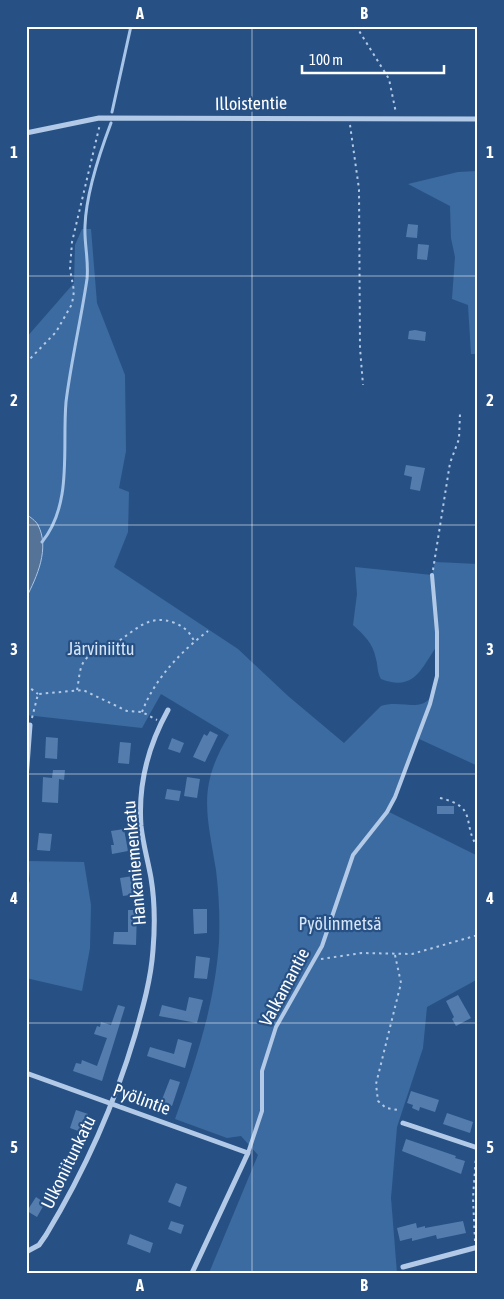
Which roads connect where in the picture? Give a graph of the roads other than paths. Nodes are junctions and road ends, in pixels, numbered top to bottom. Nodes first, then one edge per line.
1 (478, 119) edge
2 (26, 133) edge
3 (432, 575) road end
4 (168, 710) dead end
5 (30, 725) dead end
6 (26, 779) edge
7 (26, 1073) edge
8 (112, 1103) junction
9 (403, 1123) dead end
10 (477, 1148) edge
11 (248, 1153) junction
12 (477, 1248) edge
13 (26, 1252) edge
14 (403, 1267) dead end
15 (192, 1273) edge

1 - 2 street, Illoistentie
3 - 11 lane, Valkamantie
4 - 8 street, Hankaniemenkatu
5 - 6 street
7 - 8 street, Pyölintie
8 - 11 street, Pyölintie
8 - 13 street, Ulkoniitunkatu
9 - 10 street
11 - 15 street, Valkamantie
12 - 14 street

